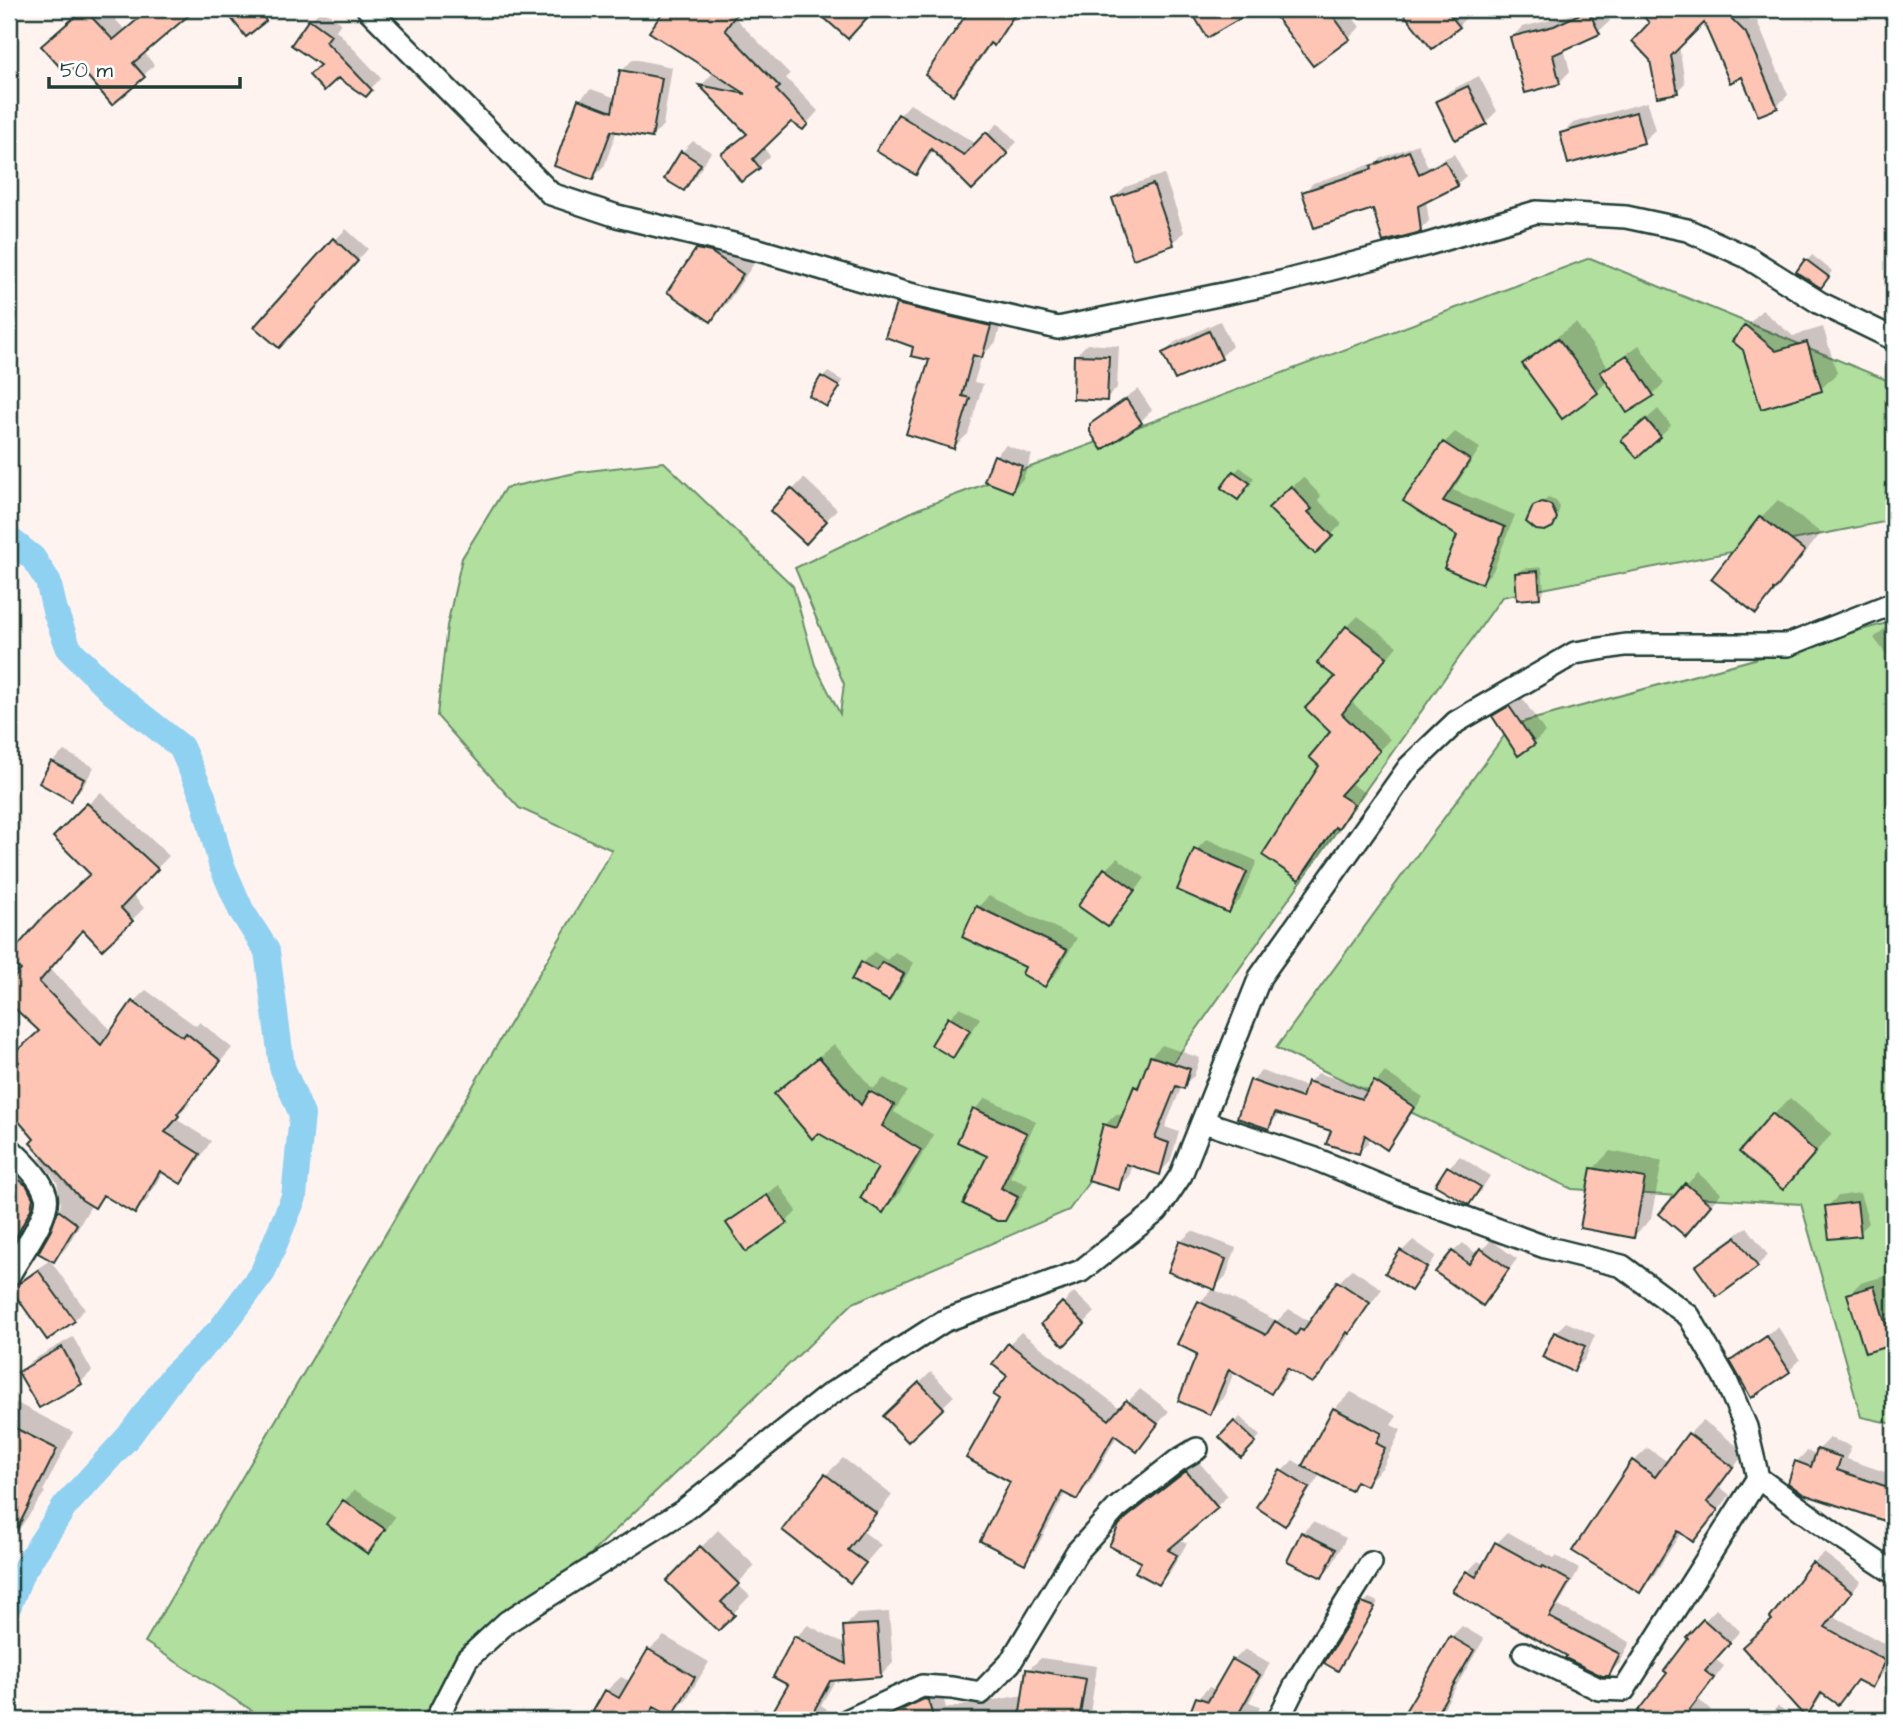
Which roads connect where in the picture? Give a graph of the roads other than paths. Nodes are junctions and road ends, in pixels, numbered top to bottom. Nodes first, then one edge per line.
1 (368, 9) edge
2 (1894, 339) edge
3 (1894, 603) edge
4 (1203, 1122) junction
5 (9, 1147) edge
6 (9, 1275) edge
7 (1197, 1449) dead end
8 (1758, 1478) junction
9 (1371, 1563) dead end
10 (1894, 1573) edge
11 (1524, 1653) dead end
12 (436, 1720) edge
13 (848, 1720) edge
14 (1278, 1720) edge

1 - 2 street
3 - 4 street
4 - 8 street
4 - 12 street
5 - 6 street
7 - 13 street
8 - 10 street
8 - 11 street
9 - 14 street

